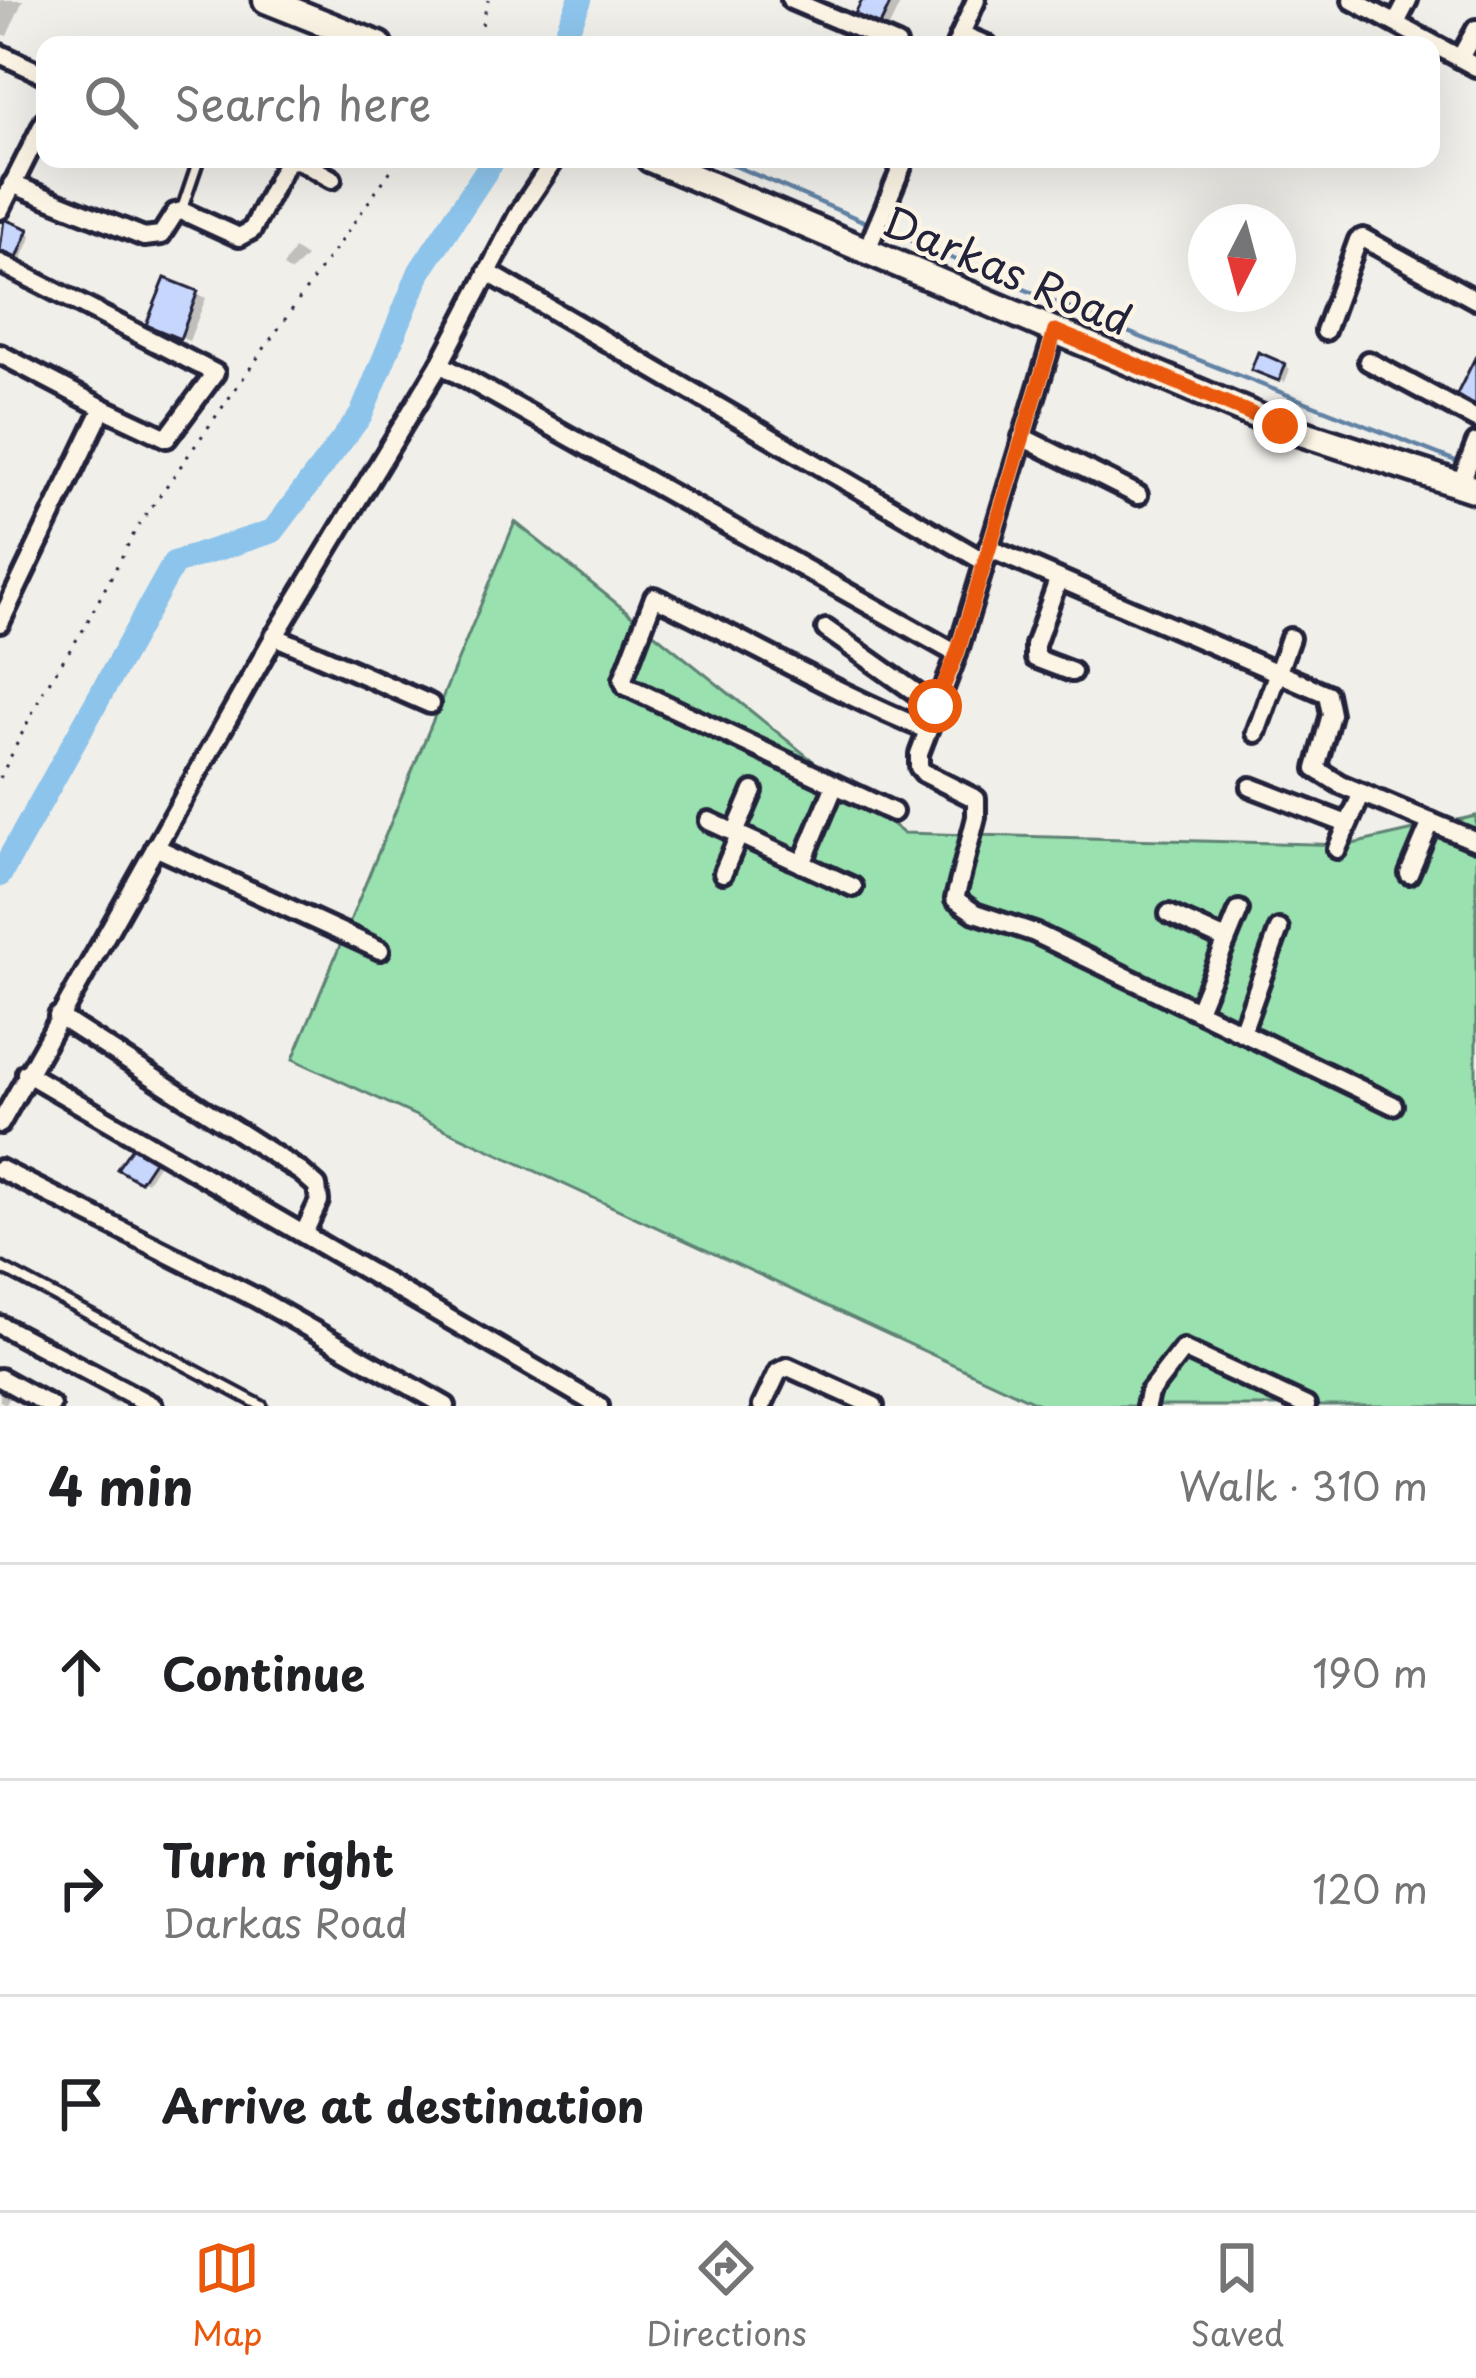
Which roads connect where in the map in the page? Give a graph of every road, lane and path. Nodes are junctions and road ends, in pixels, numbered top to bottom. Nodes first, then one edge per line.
1 (266, 0) edge
2 (488, 0) edge
3 (791, 0) edge
4 (976, 0) edge
5 (1352, 0) edge
6 (1408, 0) edge
7 (1396, 23) junction
8 (482, 25) dead end
9 (1476, 29) edge
10 (356, 36) edge
11 (876, 36) edge
12 (959, 36) edge
13 (1420, 36) edge
14 (1440, 47) edge
15 (0, 54) edge
16 (1468, 62) edge
17 (36, 71) edge
18 (36, 137) edge
19 (196, 168) edge
20 (283, 168) edge
21 (312, 168) edge
22 (393, 168) edge
23 (549, 168) edge
24 (676, 168) edge
25 (900, 168) edge
26 (332, 179) dead end
27 (12, 184) junction
28 (0, 210) edge
29 (182, 211) junction
30 (873, 236) junction
31 (0, 263) edge
32 (487, 272) junction
33 (1476, 300) edge
34 (1055, 331) junction
35 (1325, 331) dead end
36 (0, 355) edge
37 (1368, 362) dead end
38 (440, 364) junction
39 (103, 409) junction
40 (1476, 419) edge
41 (1022, 437) junction
42 (1470, 468) edge
43 (1138, 495) dead end
44 (985, 555) junction
45 (1058, 580) junction
46 (0, 623) edge
47 (826, 628) dead end
48 (274, 636) junction
49 (1290, 638) dead end
50 (957, 654) junction
51 (1072, 672) dead end
52 (1275, 674) junction
53 (430, 704) dead end
54 (935, 706) junction
55 (927, 730) junction
56 (1256, 733) dead end
57 (0, 778) edge
58 (835, 785) junction
59 (1251, 787) dead end
60 (753, 791) dead end
61 (1362, 794) junction
62 (893, 812) dead end
63 (709, 821) dead end
64 (1430, 822) junction
65 (1348, 824) junction
66 (737, 834) junction
67 (1476, 841) edge
68 (155, 847) junction
69 (1337, 849) dead end
70 (802, 864) junction
71 (723, 873) dead end
72 (1409, 874) dead end
73 (853, 887) dead end
74 (1239, 910) dead end
75 (1169, 914) dead end
76 (1279, 929) dead end
77 (1226, 940) junction
78 (380, 950) dead end
79 (1198, 1010) junction
80 (58, 1016) junction
81 (1242, 1032) junction
82 (26, 1073) junction
83 (1393, 1105) dead end
84 (0, 1124) edge
85 (0, 1169) edge
86 (304, 1233) junction
87 (0, 1267) edge
88 (0, 1325) edge
89 (0, 1378) edge
90 (568, 1399) edge
91 (131, 1401) edge
92 (51, 1406) edge
93 (153, 1406) edge
94 (262, 1406) edge
95 (446, 1406) edge
96 (599, 1406) edge
97 (762, 1406) edge
98 (874, 1406) edge
99 (1146, 1406) edge
100 (1306, 1406) edge

1 - 10 main road
2 - 8 path
3 - 11 street
4 - 12 street
5 - 7 street
6 - 7 street
7 - 13 street
9 - 16 street
14 - 16 street
15 - 17 street
18 - 27 street
19 - 29 lane
20 - 29 street
21 - 26 street
22 - 57 path
23 - 32 street
24 - 30 main road, Darkas Road
25 - 30 street
27 - 28 street
27 - 29 street
30 - 34 main road, Darkas Road
31 - 39 street
32 - 38 street
32 - 44 street
33 - 35 street
34 - 41 street
34 - 42 main road, Darkas Road
36 - 39 street
37 - 40 street
38 - 48 street
38 - 50 street
39 - 46 street
41 - 43 street
41 - 44 street
44 - 45 street
44 - 50 street
45 - 51 street
45 - 52 street
47 - 54 street
48 - 53 street
48 - 68 street
49 - 52 street
50 - 54 street
52 - 56 street
52 - 61 street
54 - 55 street
55 - 58 street
55 - 79 street
58 - 62 street
58 - 70 street
59 - 65 street
60 - 66 street
61 - 64 street
61 - 65 street
63 - 66 street
64 - 67 street
64 - 72 street
65 - 69 street
66 - 70 street
66 - 71 street
68 - 78 street
68 - 80 street
70 - 73 street
74 - 77 street
75 - 77 street
76 - 81 street
77 - 79 street
79 - 81 street
80 - 82 street
80 - 86 street
81 - 83 street
82 - 84 street
82 - 86 street
85 - 95 street
86 - 90 street
87 - 94 lane
88 - 91 street
89 - 92 street
90 - 96 street
91 - 93 street
97 - 98 street
99 - 100 street

